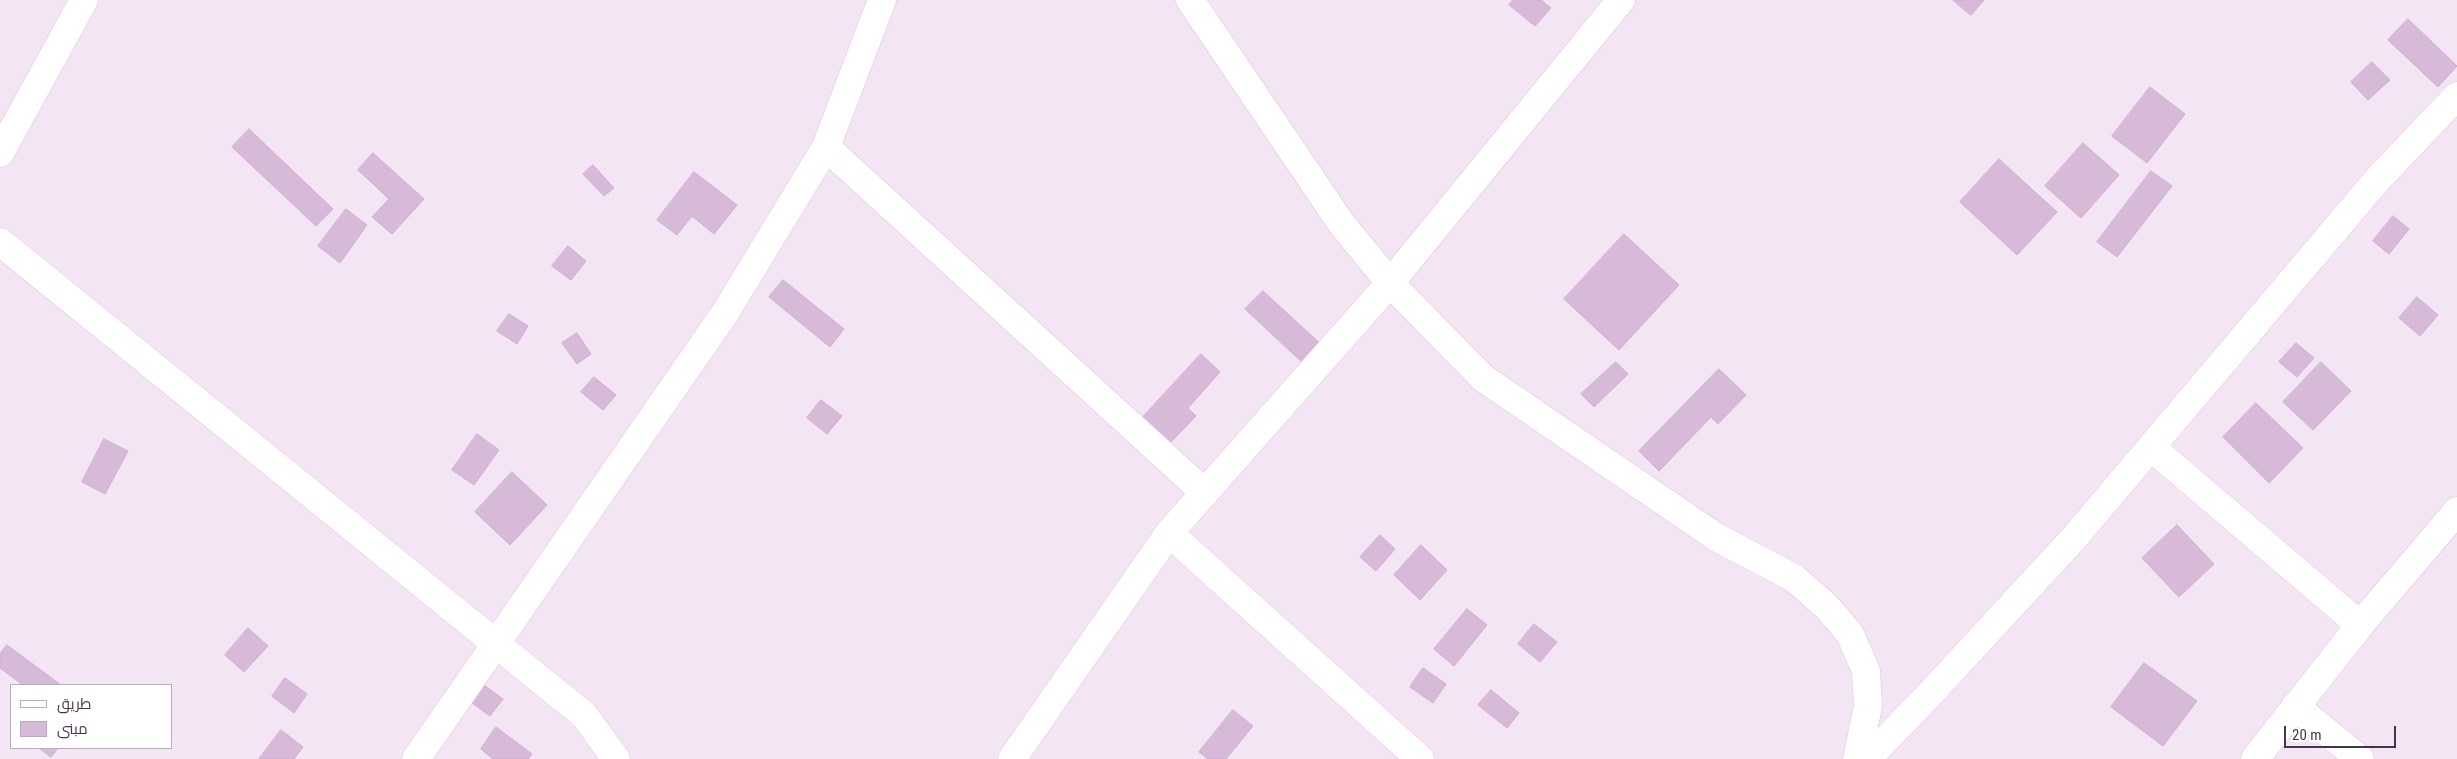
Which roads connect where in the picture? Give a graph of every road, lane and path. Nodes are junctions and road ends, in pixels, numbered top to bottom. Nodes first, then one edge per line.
1 (84, 0) edge
2 (882, 0) edge
3 (1621, 0) edge
4 (1196, 2) edge
5 (2457, 96) edge
6 (826, 147) junction
7 (0, 153) edge
8 (0, 242) edge
9 (1390, 283) junction
10 (2152, 448) junction
11 (1205, 493) junction
12 (2457, 511) edge
13 (1169, 533) junction
14 (2360, 625) junction
15 (496, 645) junction
16 (2295, 706) junction
17 (416, 759) edge
18 (616, 759) edge
19 (1012, 759) edge
20 (1420, 759) edge
21 (1857, 759) edge
22 (1867, 759) edge
23 (2255, 759) edge
24 (2360, 759) edge

1 - 7 street
2 - 6 street
3 - 9 street
4 - 9 street
5 - 10 street
6 - 11 street
6 - 15 street
8 - 15 street
9 - 11 street
9 - 21 street
10 - 14 street
10 - 22 street
11 - 13 street
12 - 14 street
13 - 19 street
13 - 20 street
14 - 16 street
15 - 17 street
15 - 18 street
16 - 23 street
16 - 24 street

